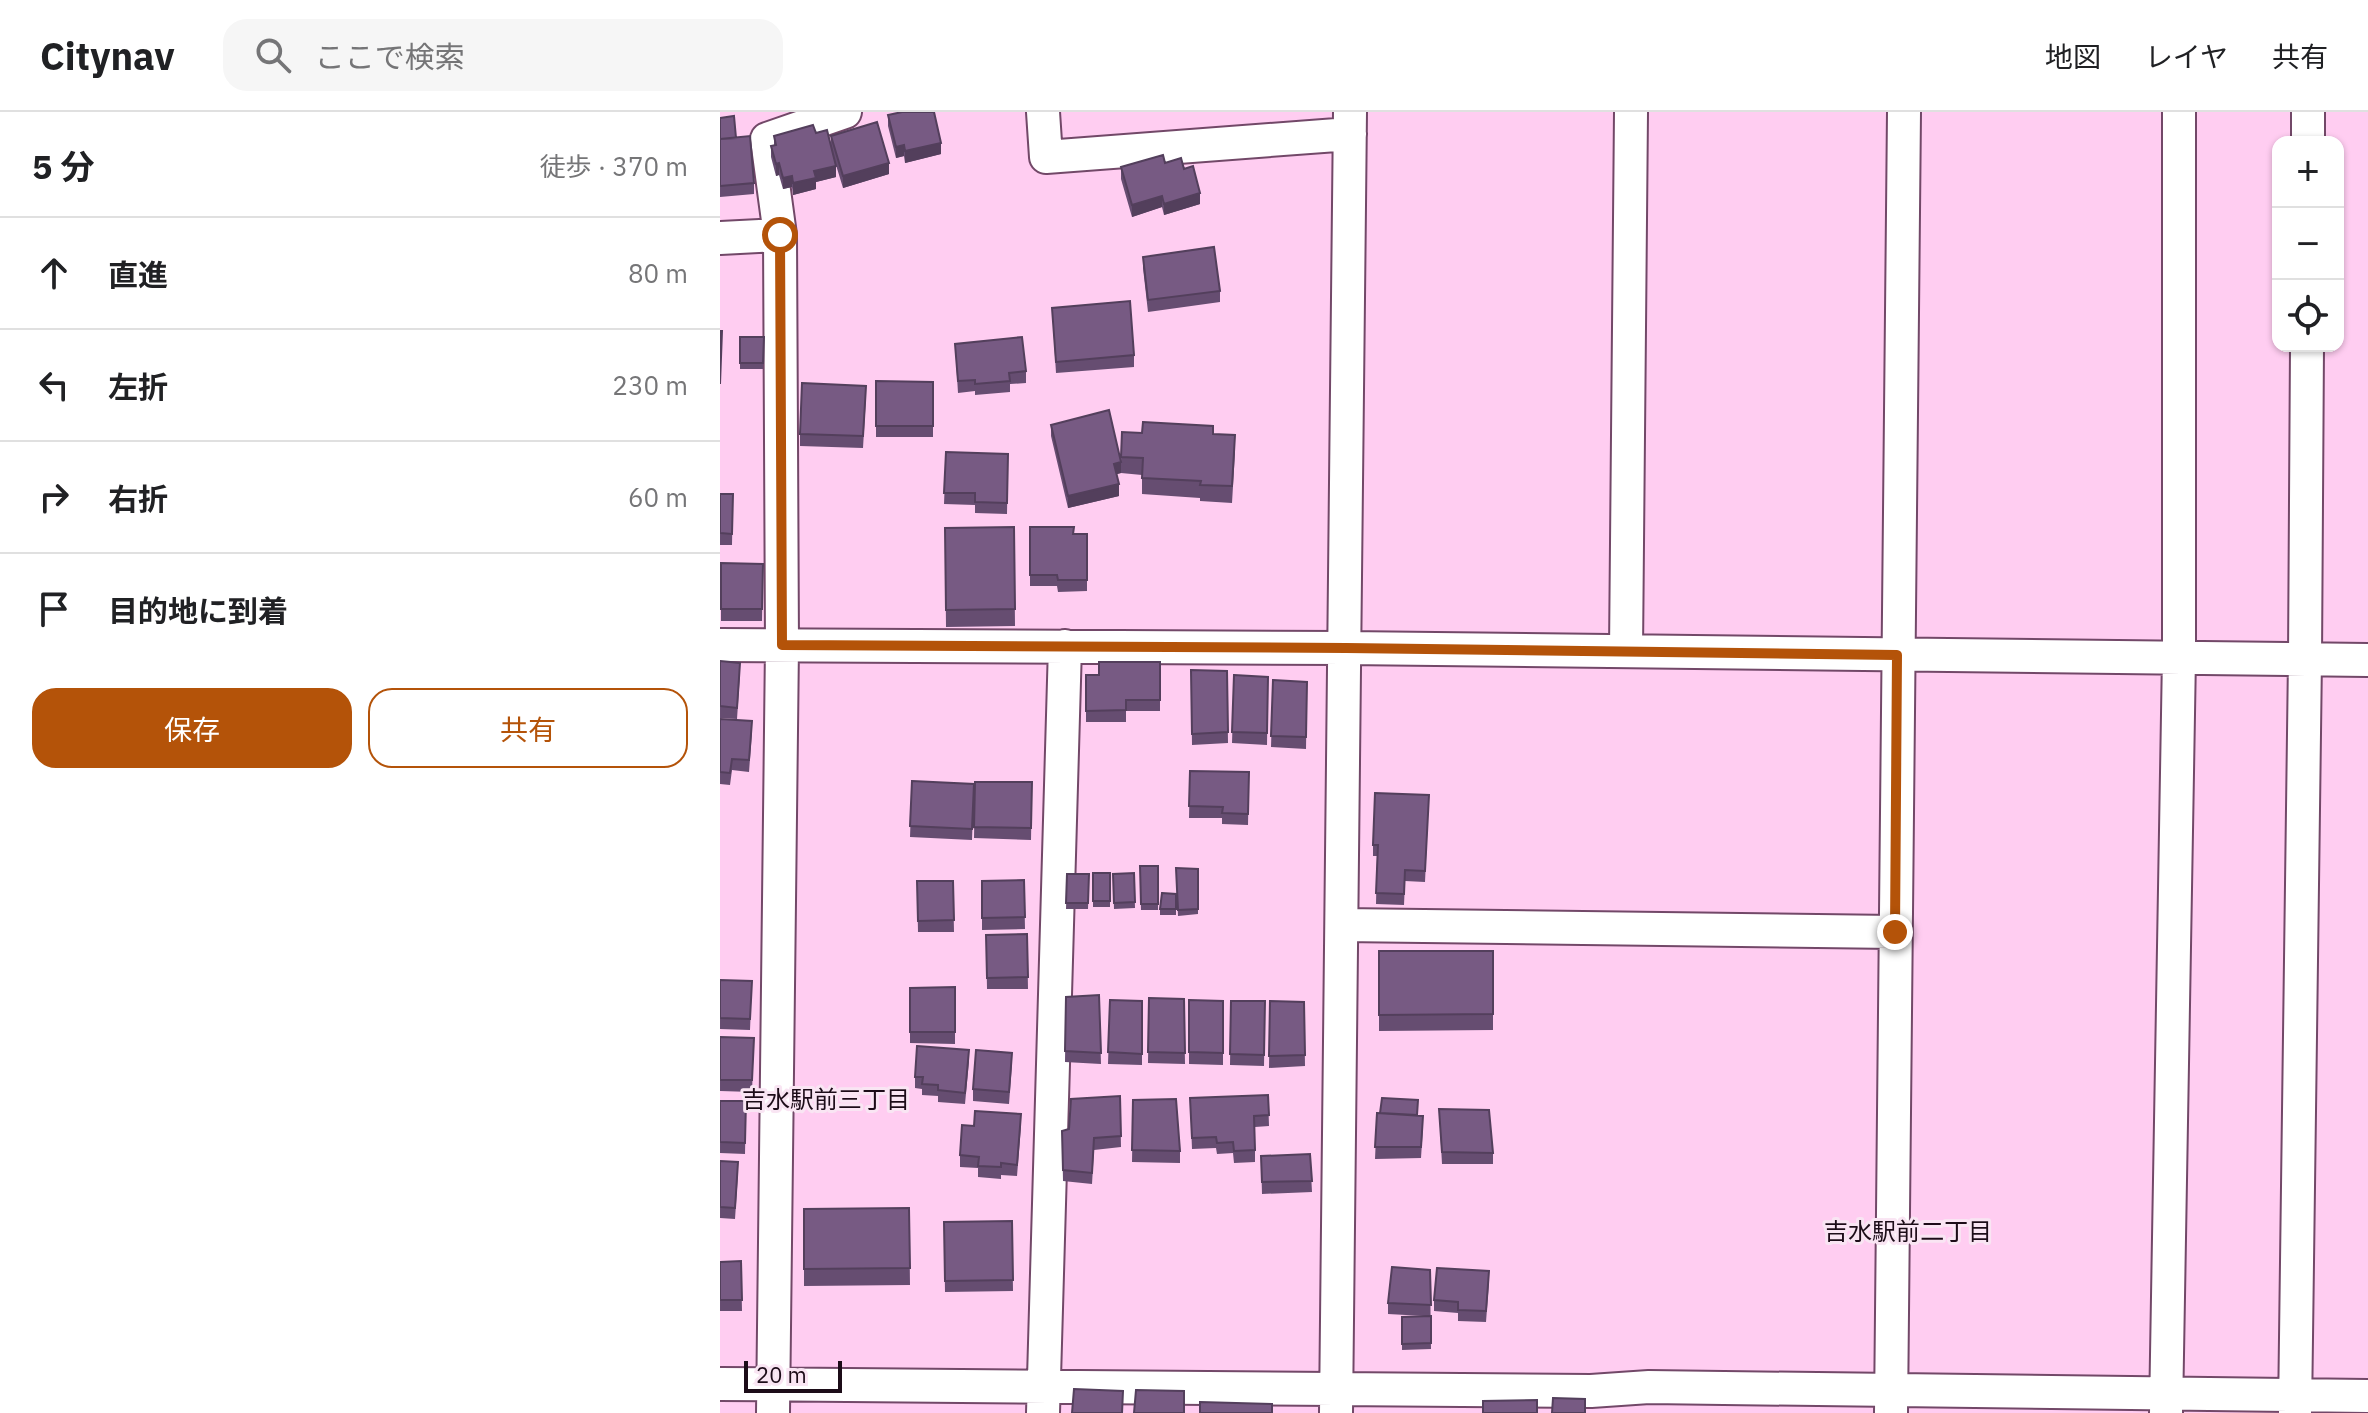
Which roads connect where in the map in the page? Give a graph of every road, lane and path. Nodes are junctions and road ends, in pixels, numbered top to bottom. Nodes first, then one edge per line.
1 (845, 112) edge
2 (1043, 112) edge
3 (1631, 112) edge
4 (1904, 112) edge
5 (2179, 112) edge
6 (2308, 112) edge
7 (1350, 123) edge
8 (2308, 136) edge
9 (780, 235) junction
10 (720, 238) edge
11 (2307, 352) edge
12 (720, 645) edge
13 (782, 645) junction
14 (1065, 646) junction
15 (1346, 648) junction
16 (1626, 651) junction
17 (1897, 655) junction
18 (2179, 656) junction
19 (2305, 658) junction
20 (2368, 660) edge
21 (1342, 925) junction
22 (1895, 932) junction
23 (720, 1384) edge
24 (2368, 1396) edge
25 (772, 1399) edge
26 (1043, 1400) edge
27 (1336, 1400) edge
28 (1620, 1401) edge
29 (1891, 1402) edge
30 (2166, 1403) edge
31 (2295, 1404) edge

1 - 9 street
2 - 7 street
3 - 16 street
4 - 17 street
5 - 18 street
6 - 8 street
7 - 15 street
9 - 10 street
9 - 13 street
11 - 19 street
12 - 13 street
13 - 14 street
13 - 25 street
14 - 15 street
14 - 26 street
15 - 16 street
15 - 21 street
16 - 17 street
17 - 18 street
17 - 22 street
18 - 19 street
18 - 30 street
19 - 20 street
19 - 31 street
21 - 22 street
21 - 27 street
22 - 29 street
23 - 25 street
24 - 31 street
25 - 26 street
26 - 27 street
27 - 28 street
28 - 29 street
29 - 30 street
30 - 31 street

